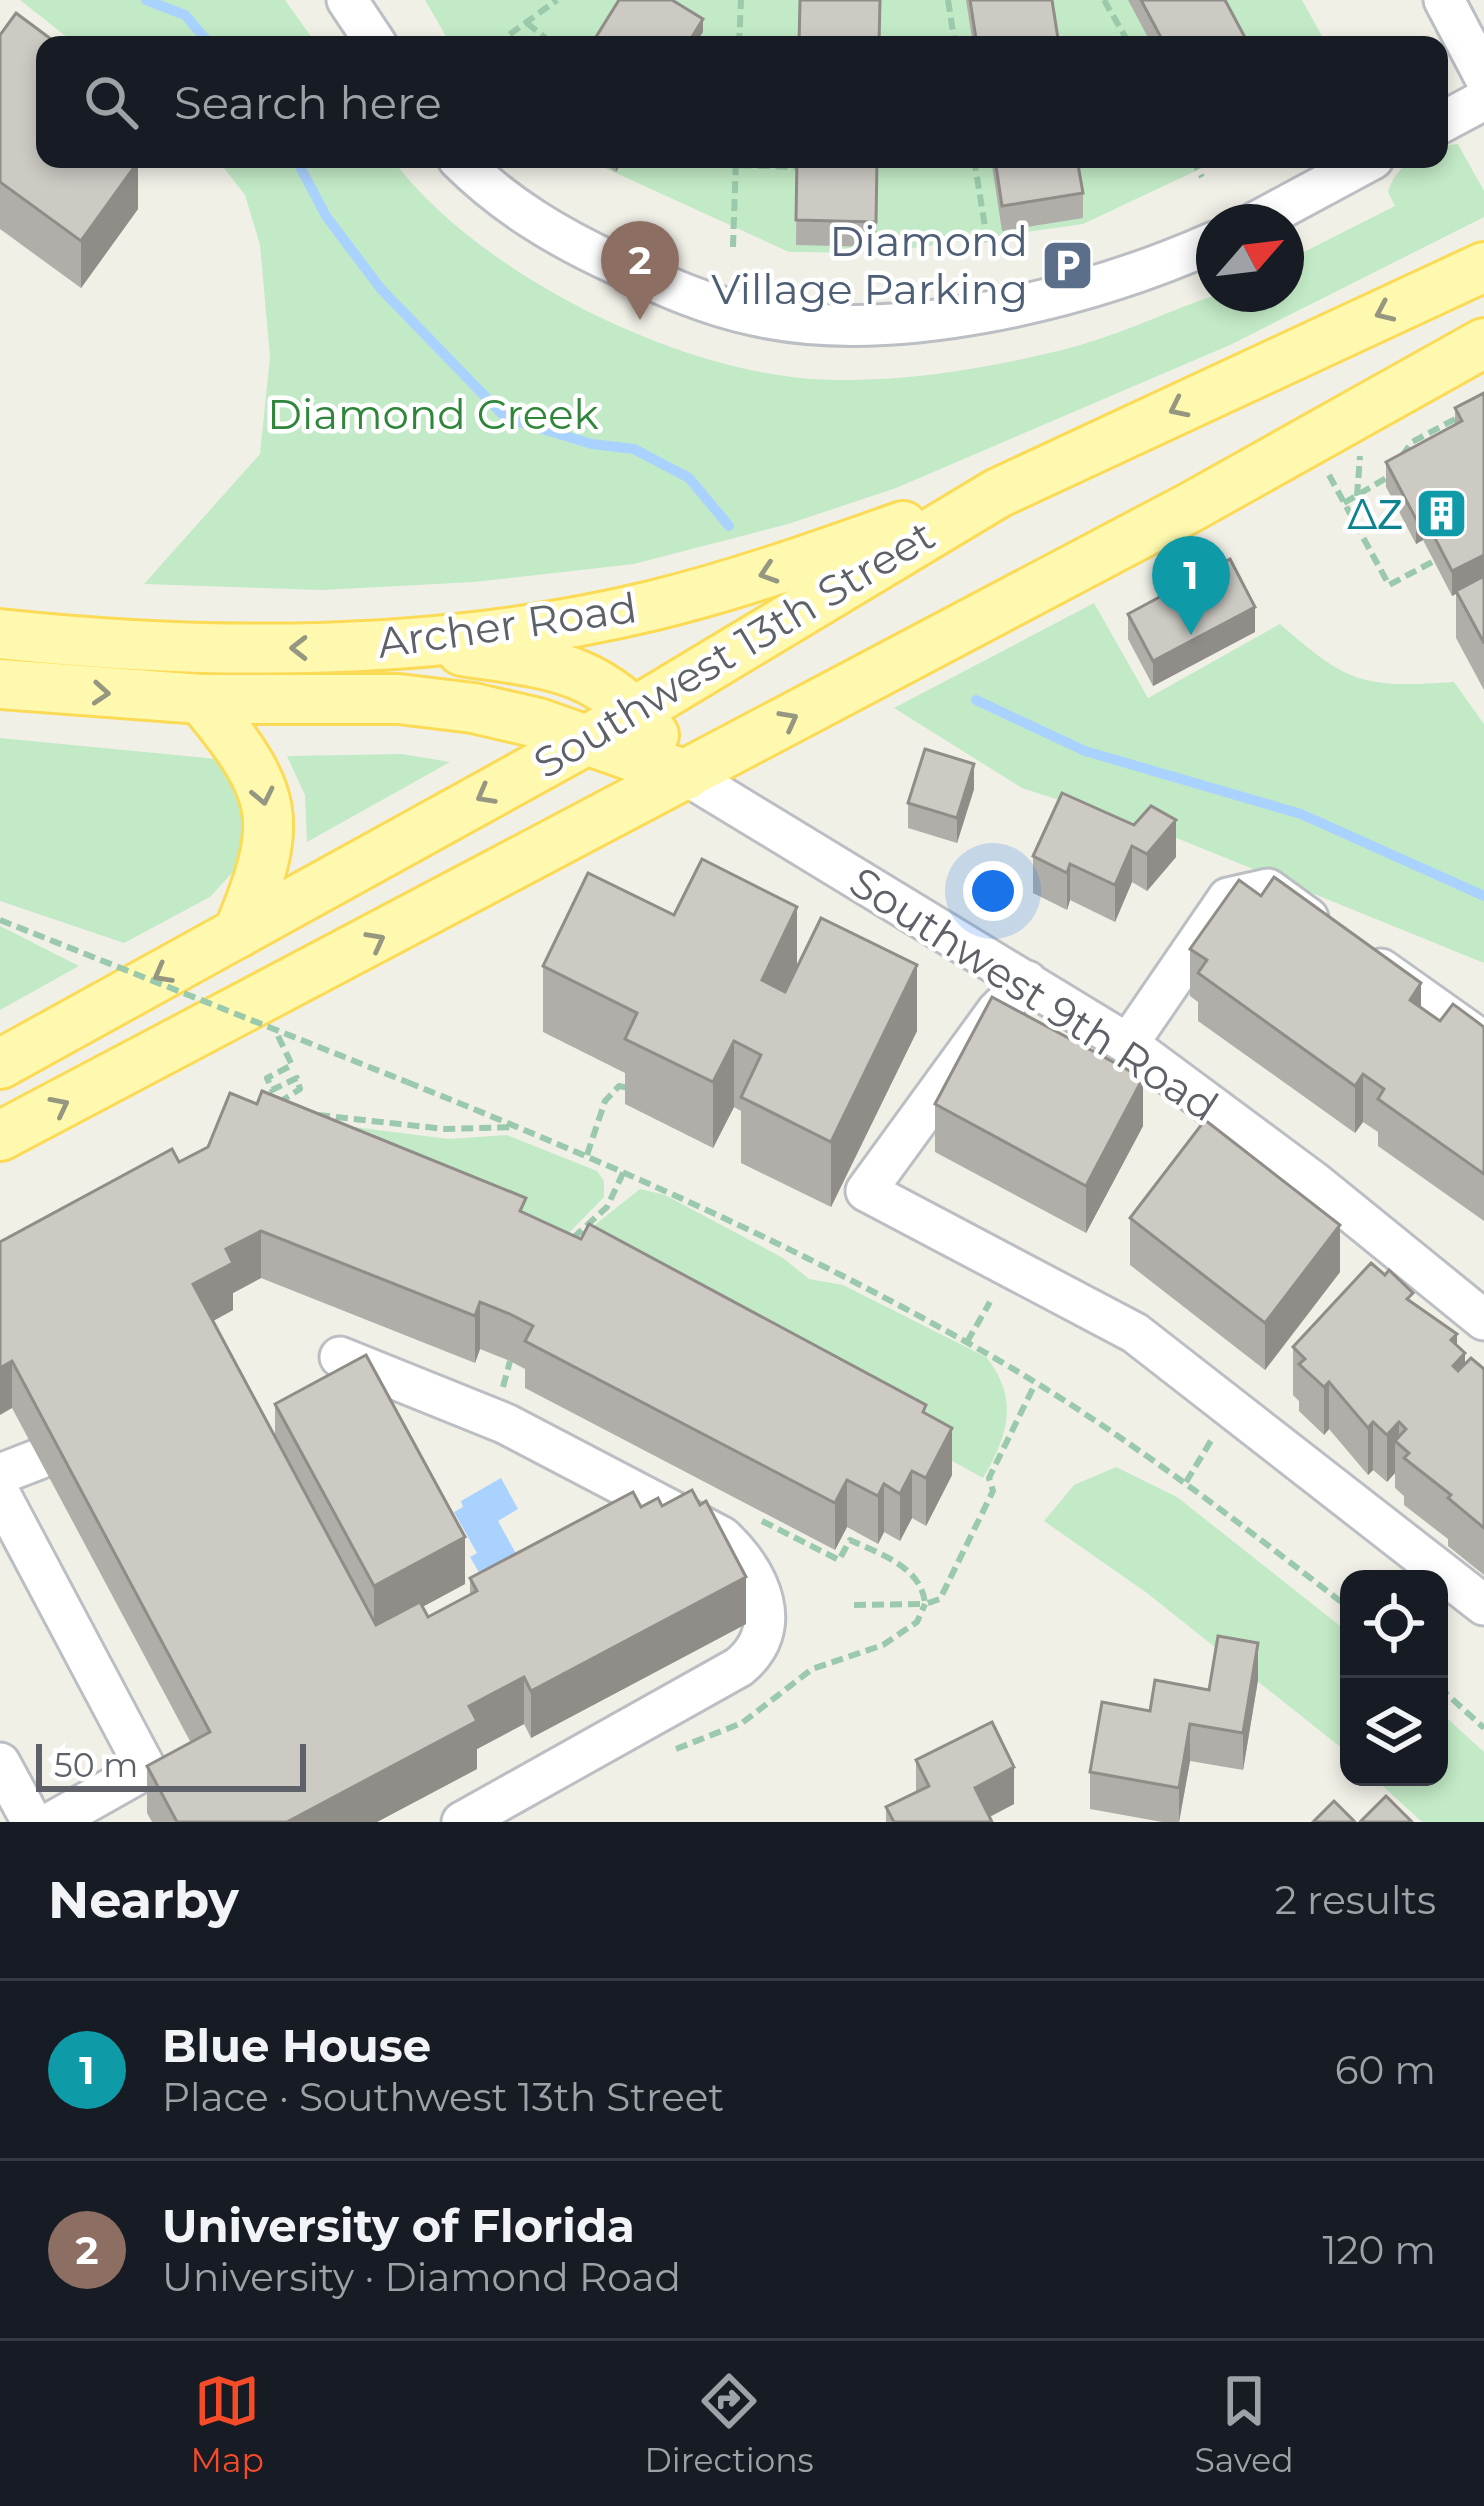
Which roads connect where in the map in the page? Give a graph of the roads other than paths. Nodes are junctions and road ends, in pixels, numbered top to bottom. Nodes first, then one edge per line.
1 (347, 0) edge
2 (1444, 0) edge
3 (371, 36) edge
4 (1484, 76) edge
5 (1484, 100) edge
6 (1448, 119) edge
7 (467, 168) edge
8 (1356, 168) edge
9 (1289, 204) edge
10 (1196, 249) edge
11 (1484, 267) edge
12 (1484, 343) edge
13 (998, 493) junction
14 (0, 634) edge
15 (416, 644) junction
16 (0, 684) edge
17 (201, 700) junction
18 (636, 711) junction
19 (589, 740) junction
20 (686, 775) junction
21 (238, 933) junction
22 (1027, 981) junction
23 (1484, 1042) edge
24 (1128, 1044) junction
25 (0, 1064) edge
26 (0, 1136) edge
27 (1484, 1320) edge
28 (340, 1357) dead end
29 (39, 1459) dead end
30 (0, 1474) edge
31 (0, 1494) edge
32 (1484, 1605) edge
33 (0, 1763) edge
34 (30, 1820) edge
35 (462, 1822) edge

1 - 3 street
2 - 4 street
5 - 6 street
7 - 10 street
8 - 9 street
11 -> 13 main road, Southwest 13th Street
20 -> 12 main road, Southwest 13th Street
13 -> 15 main road, Archer Road
13 - 18 main road, Southwest 13th Street
15 -> 14 main road, Archer Road
15 - 18 main road
16 -> 17 main road, Archer Road
17 - 19 main road, Archer Road
17 -> 21 main road
18 - 19 main road, Southwest 13th Street
18 - 20 main road
19 - 20 main road, Archer Road
19 -> 21 main road, Southwest 13th Street
20 - 22 street, Southwest 9th Road
26 -> 20 main road, Southwest 13th Street
21 -> 25 main road, Southwest 13th Street
22 - 24 street, Southwest 9th Road
22 - 32 street
23 - 24 street
24 - 27 street, Southwest 9th Road
28 - 35 street
29 - 30 street
31 - 34 street
33 - 34 street

